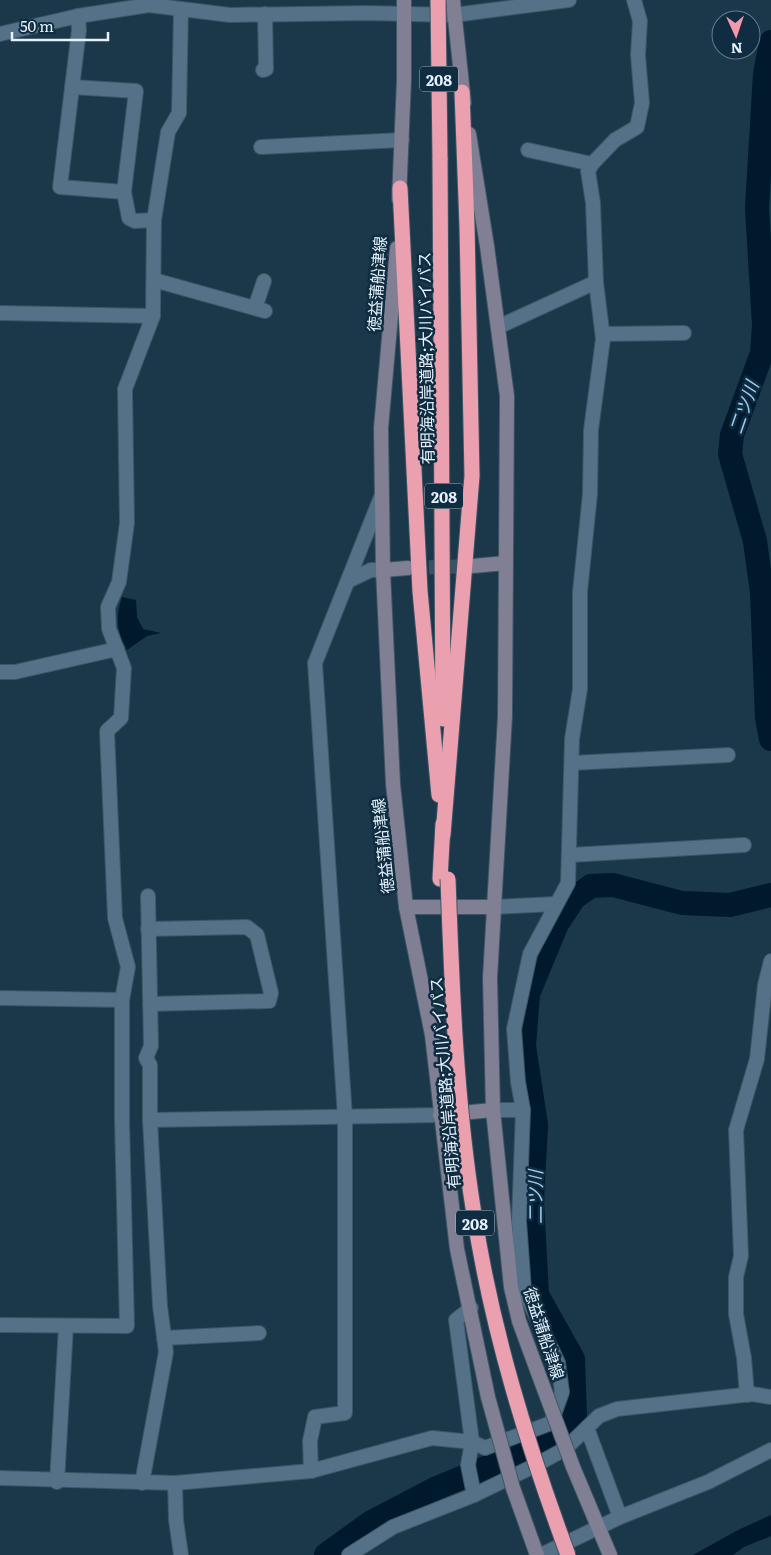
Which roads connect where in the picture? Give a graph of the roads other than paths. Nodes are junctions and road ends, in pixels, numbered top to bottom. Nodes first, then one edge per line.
1 (404, 0) edge
2 (438, 0) edge
3 (453, 0) edge
4 (569, 0) edge
5 (634, 0) edge
6 (149, 2) edge
7 (181, 9) junction
8 (264, 14) junction
9 (402, 15) junction
10 (454, 15) junction
11 (78, 16) junction
12 (0, 34) edge
13 (262, 70) dead end
14 (72, 87) junction
15 (462, 92) junction
16 (402, 140) junction
17 (261, 147) dead end
18 (528, 150) dead end
19 (592, 164) junction
20 (400, 188) junction
21 (124, 192) junction
22 (154, 220) junction
23 (154, 280) junction
24 (264, 281) dead end
25 (596, 282) junction
26 (0, 313) edge
27 (153, 316) junction
28 (498, 327) junction
29 (684, 333) dead end
30 (602, 334) junction
31 (382, 495) junction
32 (506, 564) junction
33 (472, 566) tunnel mouth
34 (408, 568) tunnel mouth
35 (383, 570) junction
36 (350, 580) junction
37 (117, 650) junction
38 (0, 672) edge
39 (728, 756) dead end
40 (572, 763) junction
41 (443, 835) junction
42 (744, 845) dead end
43 (570, 854) junction
44 (444, 879) junction
45 (148, 896) dead end
46 (556, 904) junction
47 (406, 907) junction
48 (494, 907) junction
49 (148, 929) junction
50 (771, 961) edge
51 (0, 998) edge
52 (122, 1000) junction
53 (150, 1004) junction
54 (493, 1110) junction
55 (523, 1110) junction
56 (440, 1115) junction
57 (345, 1117) junction
58 (150, 1120) junction
59 (471, 1308) junction
60 (0, 1325) edge
61 (66, 1326) junction
62 (259, 1333) dead end
63 (164, 1338) junction
64 (747, 1395) junction
65 (771, 1397) edge
66 (587, 1428) junction
67 (472, 1442) junction
68 (771, 1450) edge
69 (311, 1471) junction
70 (0, 1478) edge
71 (57, 1482) junction
72 (142, 1483) junction
73 (175, 1483) junction
74 (474, 1495) junction
75 (620, 1518) junction
76 (601, 1534) junction
77 (181, 1555) edge
78 (349, 1555) edge
79 (537, 1555) edge
80 (541, 1555) edge
81 (559, 1555) edge
82 (568, 1555) edge
83 (610, 1555) edge

1 - 9 main road, 徳益蒲船津線
2 - 41 highway, 有明海沿岸道路;大川バイパス / 208, bridge
3 - 10 main road, 徳益蒲船津線
4 - 10 street
5 - 19 street
6 - 7 street
6 - 11 street
7 - 8 street
7 - 22 street
8 - 9 street
8 - 13 street
9 - 10 street
9 - 16 main road, 徳益蒲船津線
10 - 15 main road, 徳益蒲船津線
11 - 12 street
11 - 14 street
14 - 21 street
14 - 21 street
15 - 28 main road, 徳益蒲船津線
15 - 41 highway
16 - 17 street
16 - 20 main road, 徳益蒲船津線
18 - 19 street
19 - 25 street
20 - 31 main road, 徳益蒲船津線
20 - 41 highway
21 - 22 street
22 - 23 street
23 - 24 street
23 - 27 street
25 - 28 street
25 - 30 street
26 - 27 street
27 - 37 street
28 - 32 main road, 徳益蒲船津線
29 - 30 street
30 - 40 street
31 - 35 main road, 徳益蒲船津線
31 - 36 street
32 - 33 main road
32 - 48 main road, 徳益蒲船津線
34 - 35 main road
35 - 36 street
35 - 47 main road, 徳益蒲船津線
36 - 57 street
37 - 38 street
37 - 52 street
39 - 40 street
40 - 43 street
41 - 44 highway, 有明海沿岸道路;大川バイパス / 208
42 - 43 street
43 - 46 street
44 - 81 highway, 有明海沿岸道路;大川バイパス / 208
44 - 82 highway, 有明海沿岸道路;大川バイパス / 208, bridge
45 - 49 street
46 - 48 street
46 - 55 street
47 - 48 main road
47 - 56 main road, 徳益蒲船津線
48 - 54 main road, 徳益蒲船津線
49 - 53 street
49 - 53 street
50 - 64 street
51 - 52 street
52 - 61 street
53 - 58 street
54 - 55 street
54 - 56 main road
54 - 76 main road, 徳益蒲船津線, bridge
55 - 67 street
56 - 57 street
56 - 59 main road, 徳益蒲船津線
57 - 58 street
57 - 69 street
58 - 63 street
59 - 67 street
59 - 79 main road, 徳益蒲船津線, bridge
60 - 61 street
61 - 71 street
62 - 63 street
63 - 72 street
64 - 65 street
64 - 66 street
66 - 74 street
66 - 75 street
67 - 69 street
67 - 74 street
68 - 75 street
69 - 73 street
70 - 71 street
71 - 72 street
72 - 73 street
73 - 77 street
74 - 78 street
75 - 76 street
76 - 80 street
76 - 83 main road, 徳益蒲船津線

